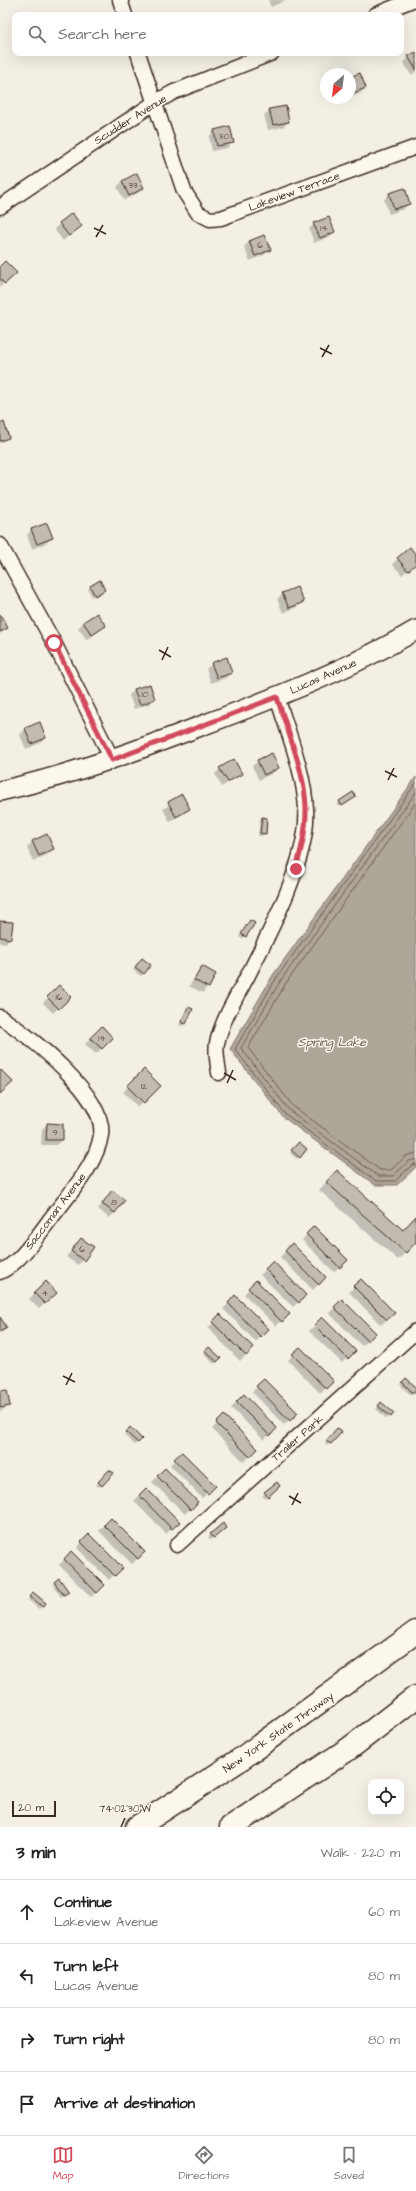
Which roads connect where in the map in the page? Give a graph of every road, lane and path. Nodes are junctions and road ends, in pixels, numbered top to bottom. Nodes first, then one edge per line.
1 (120, 0) edge
2 (412, 0) edge
3 (124, 12) edge
4 (382, 12) edge
5 (139, 56) edge
6 (264, 56) edge
7 (154, 103) junction
8 (416, 147) edge
9 (0, 207) edge
10 (0, 545) edge
11 (416, 630) edge
12 (277, 697) junction
13 (112, 760) junction
14 (0, 791) edge
15 (0, 1017) edge
16 (219, 1073) dead end
17 (0, 1272) edge
18 (416, 1331) edge
19 (177, 1545) dead end
20 (416, 1632) edge
21 (416, 1697) edge
22 (137, 1827) edge
23 (231, 1827) edge

1 - 3 street
2 - 4 street
5 - 7 street, Lakeview Terrace
6 - 7 street, Scudder Avenue
7 - 8 street, Lakeview Terrace
7 - 9 street, Scudder Avenue
10 - 13 street
11 - 12 street, Lucas Avenue
12 - 13 street, Lucas Avenue
12 - 16 street
13 - 14 street, Lucas Avenue
15 - 17 street, Saccoman Avenue
18 - 19 street, Trailer Park
20 - 22 highway, New York State Thruway
21 - 23 highway

